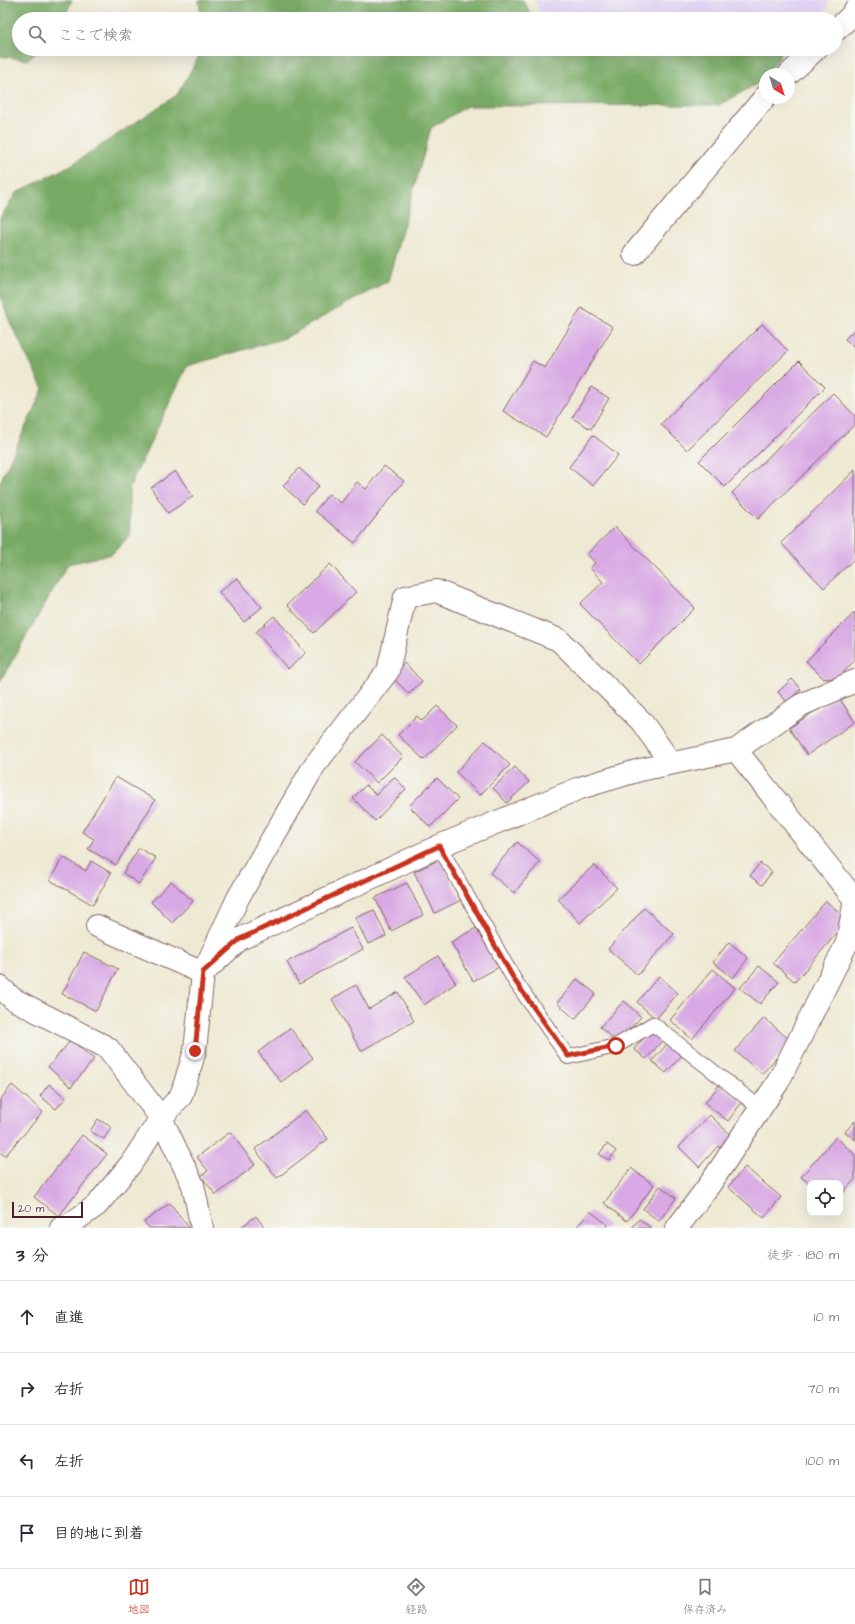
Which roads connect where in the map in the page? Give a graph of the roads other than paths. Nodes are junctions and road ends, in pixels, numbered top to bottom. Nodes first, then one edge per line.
1 (854, 14) edge
2 (843, 24) edge
3 (808, 56) edge
4 (795, 68) edge
5 (759, 102) edge
6 (634, 254) dead end
7 (855, 681) edge
8 (736, 750) junction
9 (671, 763) junction
10 (439, 846) junction
11 (98, 926) dead end
12 (203, 972) junction
13 (0, 987) edge
14 (760, 1108) junction
15 (161, 1118) junction
16 (61, 1228) edge
17 (202, 1228) edge
18 (677, 1228) edge

1 - 2 street
3 - 4 street
5 - 6 street
7 - 8 street
8 - 9 street
8 - 14 street
9 - 10 street
9 - 12 street
10 - 12 street
10 - 14 lane
11 - 12 street
12 - 15 street
13 - 15 street
14 - 18 street
15 - 16 street
15 - 17 street

